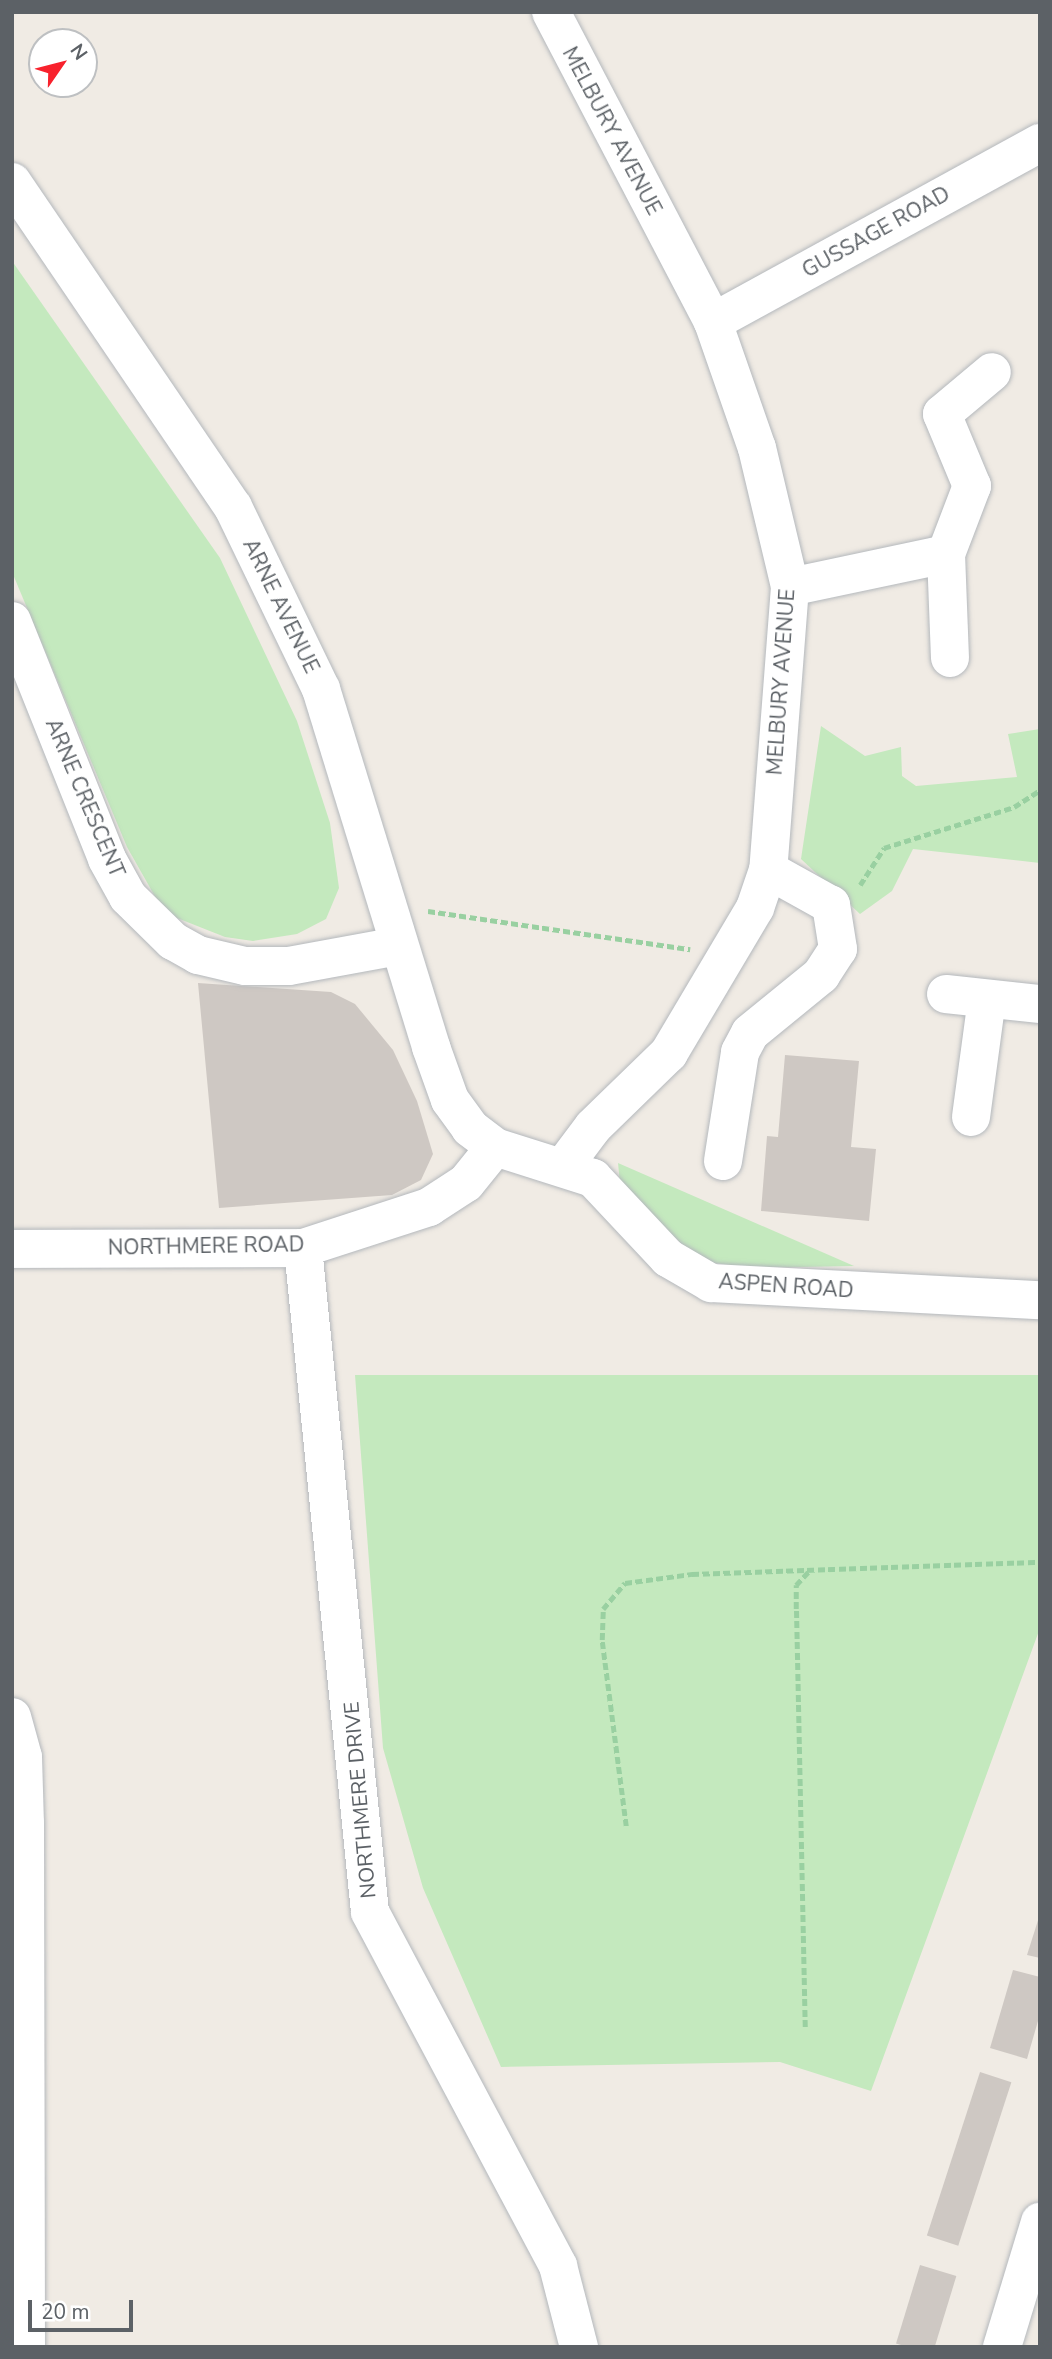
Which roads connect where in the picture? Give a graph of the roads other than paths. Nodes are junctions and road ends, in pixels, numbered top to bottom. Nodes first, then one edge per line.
1 (551, 12) edge
2 (1040, 143) edge
3 (12, 181) edge
4 (713, 322) junction
5 (992, 372) dead end
6 (946, 554) junction
7 (790, 587) junction
8 (12, 621) edge
9 (950, 658) dead end
10 (768, 870) junction
11 (398, 946) junction
12 (946, 994) dead end
13 (987, 999) junction
14 (1040, 1004) edge
15 (443, 1082) joint
16 (971, 1117) dead end
17 (495, 1147) junction
18 (723, 1161) dead end
19 (563, 1167) junction
20 (303, 1248) junction
21 (12, 1249) edge
22 (1040, 1300) edge
23 (12, 1717) edge
24 (1040, 2222) edge
25 (26, 2347) edge
26 (579, 2347) edge
27 (1003, 2347) edge

1 - 4 street, MELBURY AVENUE
2 - 4 street, GUSSAGE ROAD
3 - 11 street, ARNE AVENUE
4 - 7 street, MELBURY AVENUE
5 - 6 street
6 - 7 street
6 - 9 street
7 - 10 street, MELBURY AVENUE
8 - 11 street, ARNE CRESCENT
10 - 18 street
10 - 19 street, MELBURY AVENUE
11 - 15 street, ARNE AVENUE
12 - 13 street
13 - 14 street
13 - 16 street
15 - 17 street, ASPEN ROAD
17 - 19 street, ASPEN ROAD
17 - 20 street, NORTHMERE ROAD
19 - 22 street, ASPEN ROAD
20 - 21 street, NORTHMERE ROAD
20 - 26 street, NORTHMERE DRIVE
23 - 25 street
24 - 27 street

